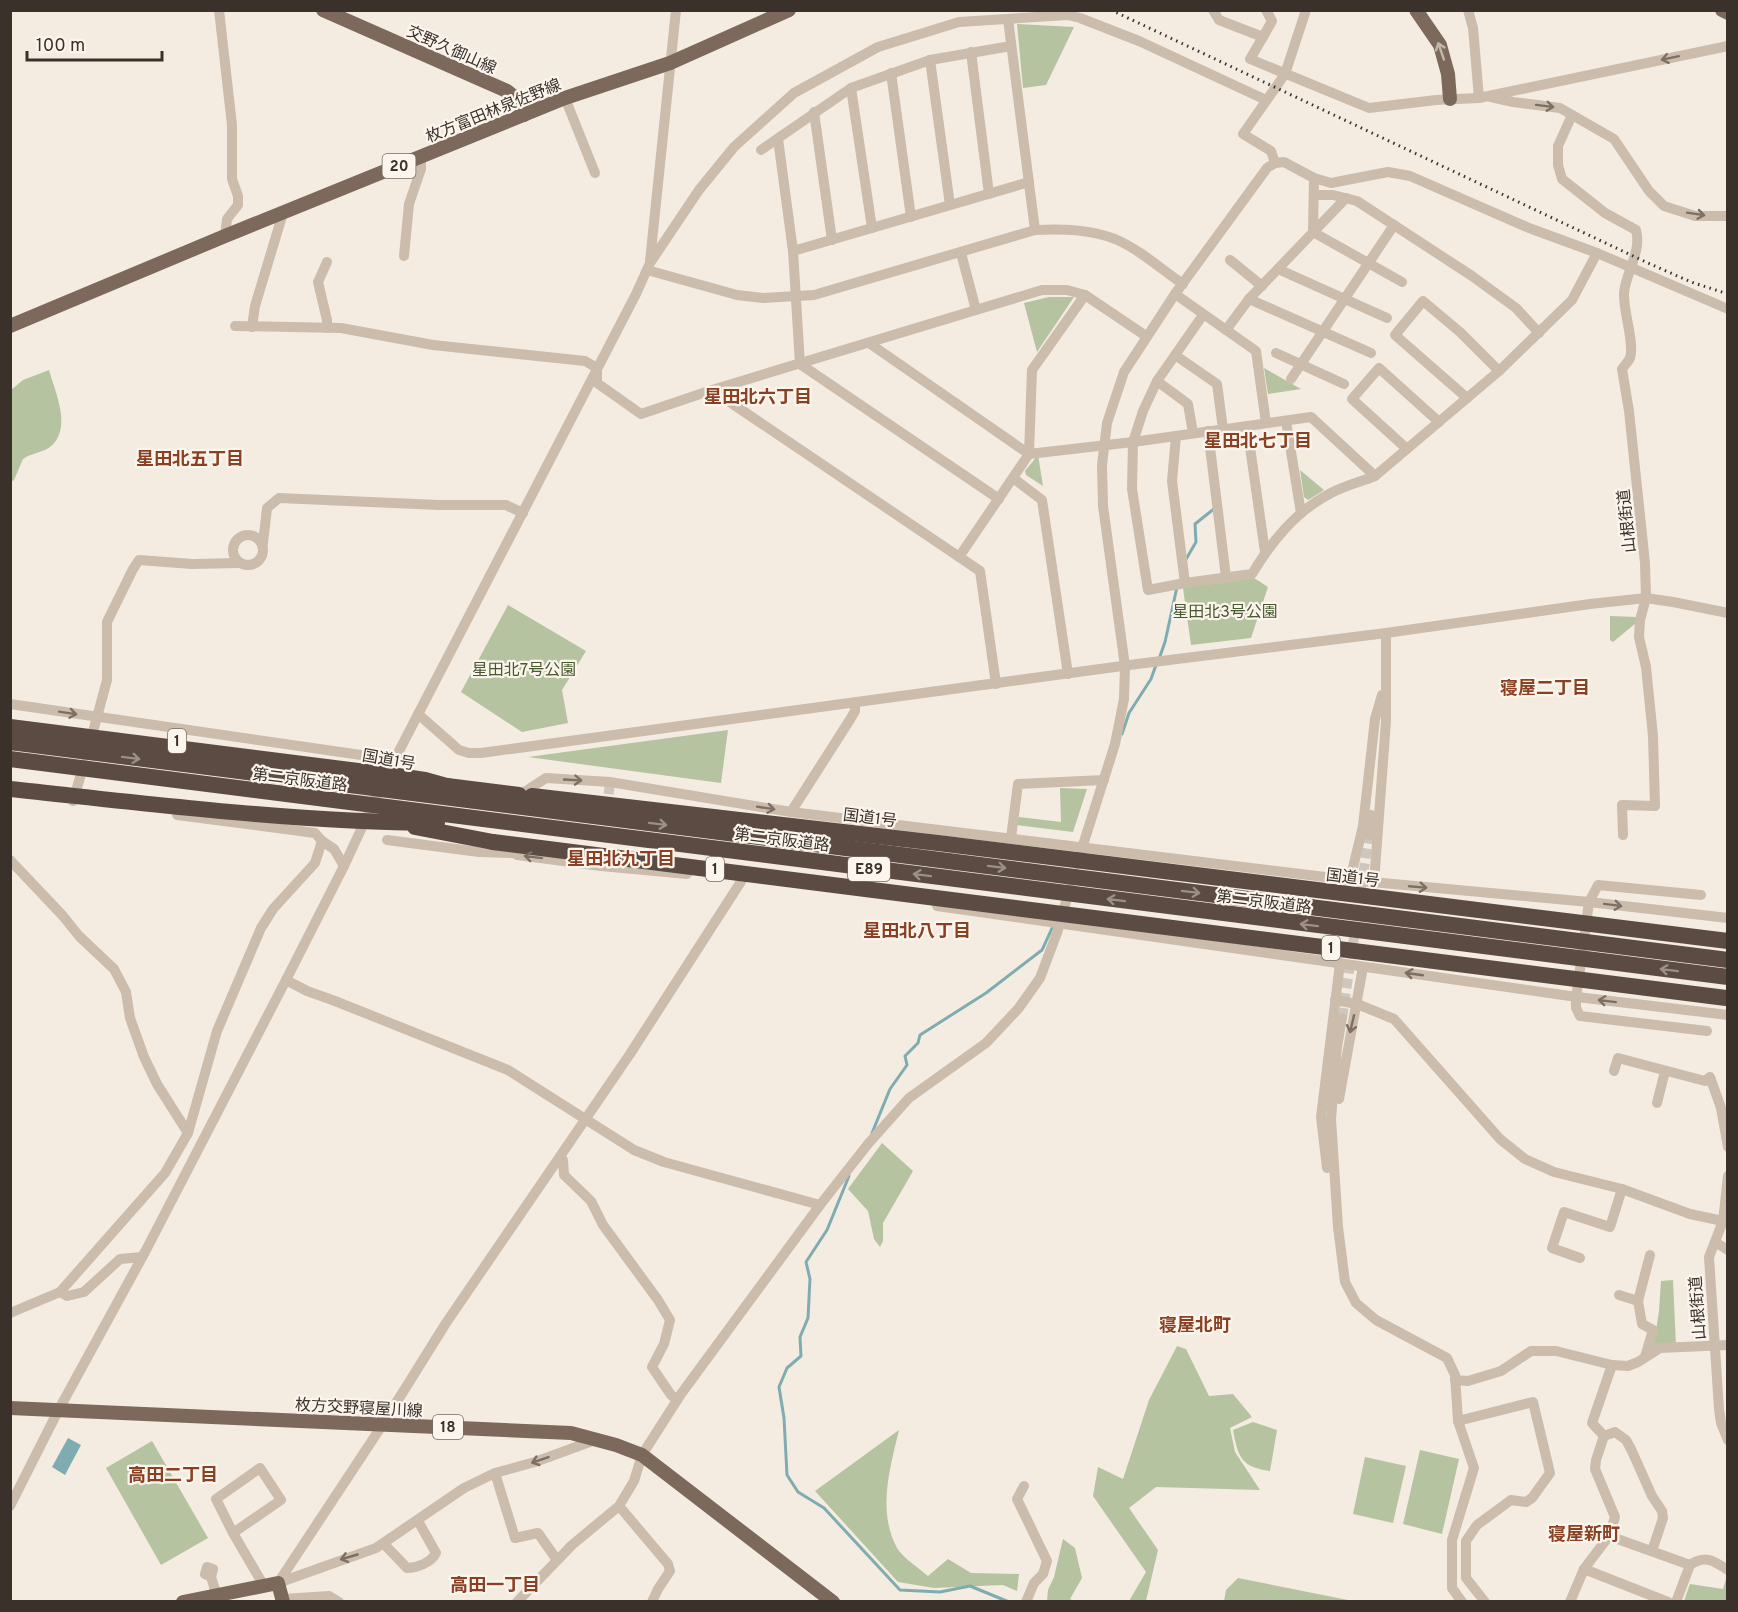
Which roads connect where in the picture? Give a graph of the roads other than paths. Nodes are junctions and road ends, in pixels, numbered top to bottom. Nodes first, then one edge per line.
1 (219, 10) edge
2 (323, 10) edge
3 (676, 10) edge
4 (789, 10) edge
5 (1213, 10) edge
6 (1266, 10) edge
7 (1306, 10) edge
8 (1416, 10) edge
9 (1468, 10) edge
10 (1722, 10) edge
11 (1728, 13) edge
12 (1008, 19) junction
13 (1263, 37) junction
14 (1011, 46) junction
15 (1728, 46) edge
16 (971, 52) junction
17 (930, 60) junction
18 (670, 63) junction
19 (891, 73) junction
20 (1285, 74) junction
21 (851, 88) junction
22 (1483, 97) junction
23 (565, 98) junction
24 (1450, 99) junction
25 (1266, 100) junction
26 (814, 112) junction
27 (524, 115) junction
28 (1572, 115) junction
29 (778, 139) junction
30 (761, 150) dead end
31 (421, 156) junction
32 (1275, 163) junction
33 (595, 173) dead end
34 (1314, 178) junction
35 (1029, 182) junction
36 (989, 194) junction
37 (1315, 195) junction
38 (1346, 198) junction
39 (950, 205) junction
40 (283, 213) junction
41 (1728, 216) edge
42 (911, 217) junction
43 (1394, 225) junction
44 (872, 228) junction
45 (1035, 230) junction
46 (1314, 232) junction
47 (225, 236) junction
48 (832, 240) junction
49 (793, 252) junction
50 (961, 252) junction
51 (1597, 253) junction
52 (404, 256) dead end
53 (1230, 260) dead end
54 (327, 262) dead end
55 (1369, 262) junction
56 (648, 267) junction
57 (1631, 267) junction
58 (1278, 269) junction
59 (1402, 282) dead end
60 (1183, 284) junction
61 (1262, 286) junction
62 (1175, 294) junction
63 (1085, 295) junction
64 (797, 297) junction
65 (1249, 299) junction
66 (1344, 299) junction
67 (1728, 309) edge
68 (976, 310) junction
69 (1203, 315) junction
70 (1387, 318) dead end
71 (10, 326) edge
72 (236, 326) dead end
73 (252, 327) junction
74 (327, 328) junction
75 (1226, 330) junction
76 (1322, 332) junction
77 (1539, 333) junction
78 (1146, 336) junction
79 (869, 343) junction
80 (1276, 352) dead end
81 (1371, 353) dead end
82 (1175, 355) junction
83 (800, 364) junction
84 (1301, 364) junction
85 (597, 368) junction
86 (1499, 371) junction
87 (1291, 379) dead end
88 (1156, 381) junction
89 (1344, 384) dead end
90 (712, 390) junction
91 (1467, 398) junction
92 (1286, 421) junction
93 (1439, 422) junction
94 (1266, 423) junction
95 (1246, 426) junction
96 (1223, 429) junction
97 (1208, 431) junction
98 (1193, 433) junction
99 (1176, 436) junction
100 (1133, 442) junction
101 (1104, 445) junction
102 (1407, 449) junction
103 (1029, 454) junction
104 (1375, 476) junction
105 (1013, 478) junction
106 (999, 499) junction
107 (523, 513) junction
108 (1301, 513) junction
109 (262, 543) junction
110 (1265, 552) junction
111 (959, 557) junction
112 (240, 563) junction
113 (1226, 577) junction
114 (1185, 583) junction
115 (1646, 598) junction
116 (1728, 613) edge
117 (1386, 633) junction
118 (1125, 666) junction
119 (1068, 674) junction
120 (996, 684) junction
121 (1385, 686) junction
122 (855, 703) junction
123 (10, 704) edge
124 (418, 714) junction
125 (10, 717) edge
126 (97, 718) junction
127 (10, 727) edge
128 (210, 732) junction
129 (10, 742) edge
130 (224, 748) junction
131 (361, 755) dead end
132 (10, 759) edge
133 (385, 778) junction
134 (10, 779) edge
135 (1104, 780) junction
136 (10, 789) edge
137 (10, 796) edge
138 (519, 800) junction
139 (73, 801) junction
140 (791, 812) junction
141 (365, 818) junction
142 (516, 824) junction
143 (990, 835) junction
144 (1369, 835) tunnel mouth
145 (1623, 835) dead end
146 (387, 840) dead end
147 (322, 841) junction
148 (493, 842) junction
149 (1006, 845) junction
150 (1082, 847) junction
151 (512, 853) junction
152 (10, 860) edge
153 (344, 866) junction
154 (1235, 866) junction
155 (1161, 871) junction
156 (742, 880) junction
157 (1350, 880) junction
158 (1374, 883) junction
159 (1701, 895) dead end
160 (1589, 902) junction
161 (1336, 910) junction
162 (1728, 918) edge
163 (1060, 924) junction
164 (1336, 928) junction
165 (1728, 941) edge
166 (1728, 951) edge
167 (1728, 960) edge
168 (1340, 963) junction
169 (1363, 967) junction
170 (1728, 977) edge
171 (286, 980) junction
172 (1577, 997) junction
173 (1335, 1000) junction
174 (1727, 1001) edge
175 (1357, 1004) junction
176 (1342, 1018) tunnel mouth
177 (1707, 1032) dead end
178 (1614, 1071) dead end
179 (1665, 1071) junction
180 (1657, 1103) dead end
181 (585, 1119) junction
182 (188, 1133) junction
183 (1728, 1147) edge
184 (560, 1157) junction
185 (1728, 1176) edge
186 (1622, 1189) junction
187 (820, 1205) junction
188 (1725, 1220) edge
189 (1338, 1227) junction
190 (1715, 1242) junction
191 (1728, 1250) edge
192 (1650, 1255) dead end
193 (142, 1257) junction
194 (1580, 1258) dead end
195 (60, 1293) junction
196 (1619, 1295) dead end
197 (1638, 1301) junction
198 (10, 1313) edge
199 (1728, 1345) edge
200 (1715, 1346) junction
201 (1645, 1357) junction
202 (1612, 1365) junction
203 (1455, 1380) junction
204 (677, 1400) junction
205 (10, 1408) edge
206 (58, 1411) junction
207 (1458, 1421) junction
208 (383, 1424) junction
209 (1604, 1436) junction
210 (595, 1440) junction
211 (1728, 1440) edge
212 (642, 1455) junction
213 (495, 1473) junction
214 (1024, 1486) dead end
215 (10, 1506) edge
216 (619, 1506) junction
217 (418, 1521) junction
218 (233, 1533) junction
219 (1608, 1536) junction
220 (384, 1544) junction
221 (1652, 1551) junction
222 (557, 1560) junction
223 (1690, 1565) junction
224 (1584, 1569) junction
225 (1728, 1570) edge
226 (211, 1577) dead end
227 (271, 1584) junction
228 (217, 1596) junction
229 (283, 1600) edge
230 (183, 1602) edge
231 (339, 1602) edge
232 (517, 1602) edge
233 (652, 1602) edge
234 (833, 1602) edge
235 (1026, 1602) edge
236 (1462, 1602) edge
237 (1485, 1602) edge
238 (1570, 1602) edge
239 (1668, 1602) edge
240 (1676, 1602) edge

1 - 47 street
2 - 27 main road, 交野久御山線
3 - 18 street
4 - 18 main road, 枚方富田林泉佐野線 / 20
5 - 13 street
6 - 13 street
7 - 20 street
24 -> 8 main road
9 - 22 street
10 - 11 main road
12 - 14 street
12 - 25 street
12 - 56 street
13 - 20 street
14 - 16 street
14 - 35 street
15 -> 22 street
16 - 17 street
16 - 36 street
17 - 19 street
17 - 39 street
18 - 23 main road, 枚方富田林泉佐野線 / 20
18 - 56 street
19 - 21 street
19 - 42 street
20 - 24 street
20 - 25 street
21 - 26 street
21 - 44 street
22 - 24 street
22 -> 28 street
23 - 27 main road, 枚方富田林泉佐野線 / 20
23 - 33 street
25 - 32 street
26 - 29 street
26 - 48 street
27 - 31 main road, 枚方富田林泉佐野線 / 20
28 -> 41 street
28 - 57 street, 山根街道
29 - 30 street
29 - 49 street
31 - 40 main road, 枚方富田林泉佐野線 / 20
31 - 52 street
32 - 34 street
32 - 60 street
34 - 37 street
34 - 51 street
35 - 36 street
35 - 45 street
36 - 39 street
37 - 38 street
37 - 46 street
38 - 43 street
38 - 46 street
39 - 42 street
40 - 47 main road, 枚方富田林泉佐野線 / 20
40 - 73 street
42 - 44 street
43 - 55 street
43 - 77 street
44 - 48 street
45 - 50 street
45 - 60 street
46 - 55 street
46 - 58 street
47 - 71 main road, 枚方富田林泉佐野線 / 20
48 - 49 street
49 - 64 street
50 - 64 street
50 - 68 street
51 - 57 street
51 - 77 street
53 - 61 street
54 - 74 street
55 - 59 street
55 - 66 street
56 - 64 street
56 - 85 street
57 - 67 street
57 - 115 street, 山根街道
58 - 61 street
58 - 66 street
60 - 62 street
61 - 65 street
62 - 69 street
62 - 78 street
63 - 68 street
63 - 78 street
63 - 103 street
64 - 83 street
65 - 75 street
65 - 76 street
66 - 70 street
66 - 76 street
68 - 79 street
69 - 75 street
69 - 82 street
72 - 73 street
73 - 74 street
74 - 85 street
75 - 94 street
76 - 81 street
76 - 84 street
77 - 86 street
78 - 101 street
79 - 83 street
79 - 103 street
80 - 84 street
82 - 88 street
82 - 96 street
83 - 90 street
83 - 106 street
84 - 87 street
84 - 89 street
85 - 90 street
85 - 107 street
86 - 91 street
86 - 91 street
88 - 98 street
88 - 100 street
90 - 111 street
91 - 93 street
92 - 94 street
92 - 104 street
92 - 108 street
93 - 102 street
93 - 102 street
94 - 95 street
95 - 96 street
95 - 110 street
96 - 97 street
97 - 98 street
97 - 113 street
98 - 99 street
99 - 100 street
99 - 114 street
100 - 101 street
100 - 114 street
101 - 103 street
101 - 118 street
102 - 104 street
103 - 105 street
104 - 108 street
105 - 106 street
105 - 119 street
106 - 111 street
107 - 109 street
107 - 124 street
108 - 110 street
109 - 112 street
109 - 112 street
110 - 113 street
111 - 120 street
112 - 126 street
113 - 114 street
115 - 116 street
115 - 117 street
115 - 145 street, 山根街道
117 - 118 street
117 - 121 street
118 - 119 street
118 - 135 street
119 - 120 street
120 - 122 street
121 - 144 street
121 - 157 street
121 - 158 street
122 - 124 street
122 - 140 street
123 -> 126 street
124 - 133 street
125 - 130 highway, 国道1号 / 1
126 - 128 street
126 - 139 street
127 - 138 highway, bridge
128 - 130 street
128 - 131 street
129 -> 138 highway, 第二京阪道路 / E89, bridge
130 - 133 highway, 国道1号 / 1, bridge
132 - 142 highway, 第二京阪道路 / E89, bridge
133 - 138 highway, 国道1号 / 1
133 - 141 street
134 - 141 highway, 1
135 - 149 street
135 - 150 street
136 - 142 highway, bridge
137 - 139 street
138 -> 140 street
138 - 149 highway, 国道1号 / 1, bridge
138 -> 161 highway, 第二京阪道路 / E89, bridge
139 - 147 street
140 - 143 street
141 - 148 highway, 1
141 - 153 street
164 -> 142 highway, 第二京阪道路 / E89, bridge
143 - 149 street
143 - 149 street
146 - 151 street
147 - 153 street
147 - 182 street
148 - 151 street
148 - 174 highway, 1, bridge
149 - 150 street
149 - 155 highway, 国道1号 / 1, bridge
150 - 154 street
150 - 163 street
156 -> 151 street
152 - 182 street
153 - 171 street
154 - 155 street
154 - 157 street
155 - 165 highway, 国道1号 / 1, bridge
156 - 163 street
156 - 181 street
157 - 158 street
158 -> 160 street
159 - 160 street
160 -> 162 street
160 - 172 street
161 - 166 highway, bridge
161 - 167 highway, 第二京阪道路 / E89, bridge
163 - 168 street
163 - 187 street
170 -> 164 highway, 第二京阪道路 / E89, bridge
164 - 174 highway, bridge
168 - 169 street
168 - 173 street
172 -> 169 street
169 - 175 street
171 - 181 street
171 - 193 street
174 -> 172 street
172 - 177 street
173 - 175 street
173 - 189 street
175 - 186 street
175 -> 189 street
176 - 189 street
178 - 179 street
179 - 180 street
179 - 183 street
181 - 184 street
181 - 187 street
182 - 195 street
184 - 204 street
184 - 208 street
185 - 188 street, 山根街道
186 - 188 street
186 - 194 street
187 - 204 street
188 - 190 street, 山根街道
189 - 203 street
190 - 191 street
190 - 200 street, 山根街道
192 - 197 street
193 - 195 street
193 - 206 street
195 - 198 street
196 - 197 street
197 - 201 street
199 - 200 street
200 - 201 street
200 - 211 street, 山根街道
201 - 202 street
202 - 203 street
202 - 209 street
203 - 207 street
204 - 212 street
205 - 206 main road, 枚方交野寝屋川線 / 18
206 - 208 main road, 枚方交野寝屋川線 / 18
206 - 215 street
207 - 236 street
207 - 237 street
208 - 210 main road, 枚方交野寝屋川線 / 18
208 - 227 street
209 - 219 street
209 - 221 street
210 - 212 main road, 枚方交野寝屋川線 / 18
210 -> 213 street
212 - 216 street
212 - 234 main road, 枚方交野寝屋川線 / 18
213 - 217 street
213 - 222 street
214 - 235 street
216 - 222 street
216 - 233 street
217 - 220 street
217 - 220 street
218 - 218 street
218 - 227 street
219 - 221 street
219 - 224 street
220 -> 227 street
221 - 223 street
222 - 232 street
223 - 225 street
223 - 240 street
224 - 238 street
224 - 239 street
226 - 228 street
227 - 228 main road
227 - 229 main road
228 - 230 main road
229 - 231 street

